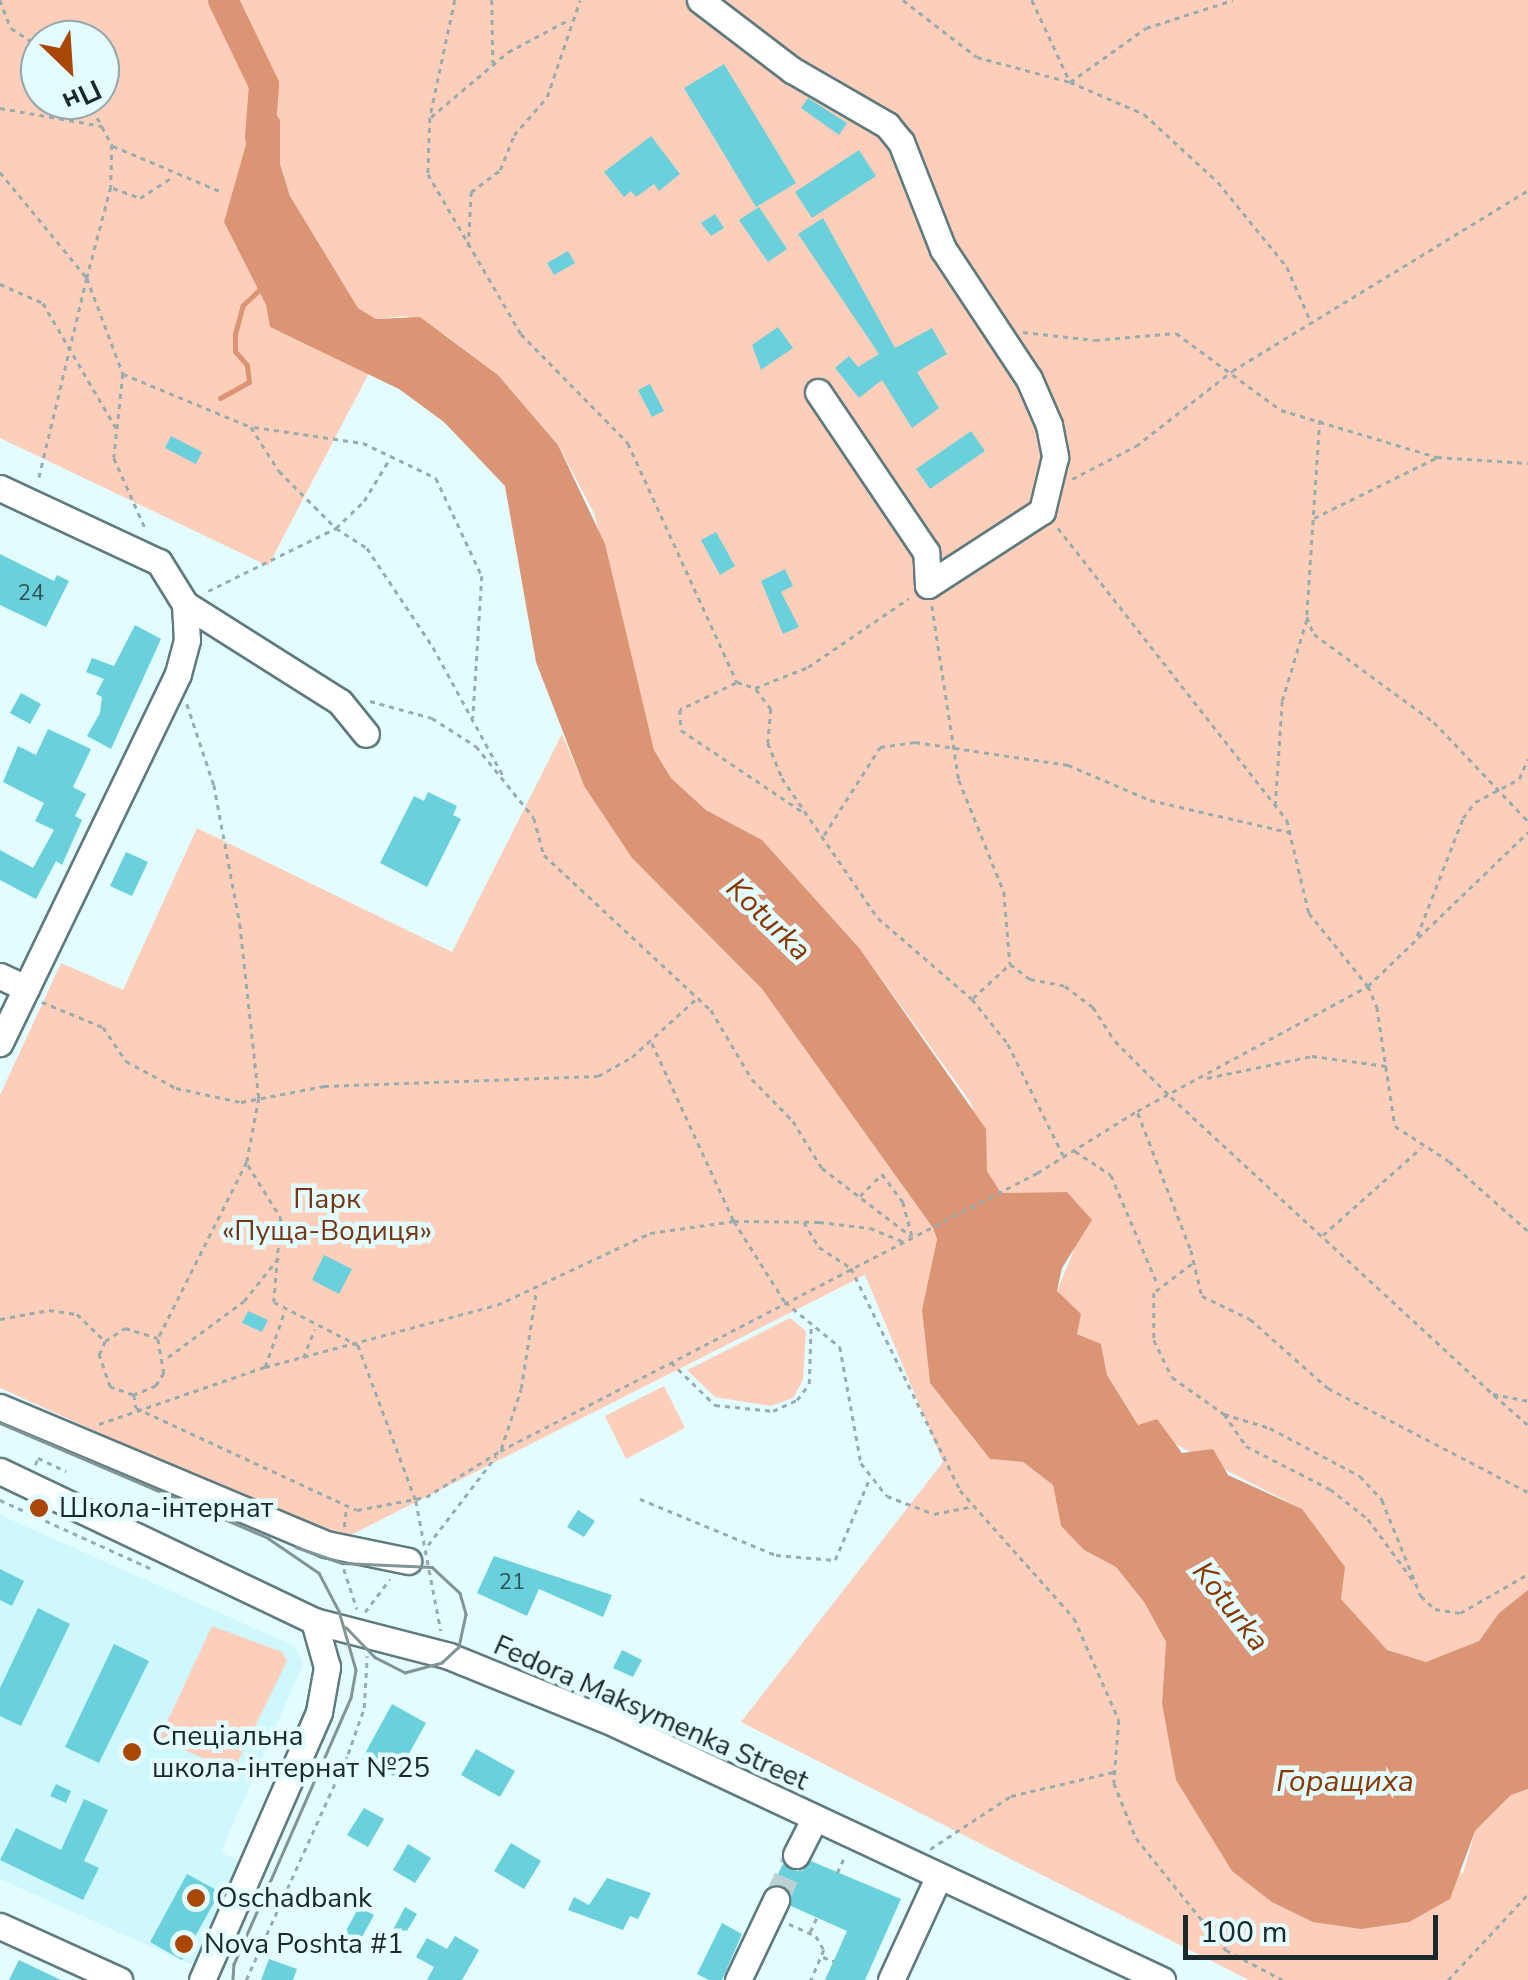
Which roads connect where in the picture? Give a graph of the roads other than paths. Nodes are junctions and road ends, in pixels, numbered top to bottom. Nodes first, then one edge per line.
1 (700, 0) edge
2 (818, 392) dead end
3 (0, 488) edge
4 (185, 604) junction
5 (366, 734) dead end
6 (0, 976) edge
7 (26, 988) junction
8 (0, 1043) edge
9 (0, 1408) edge
10 (0, 1471) edge
11 (408, 1560) road end
12 (314, 1622) junction
13 (814, 1820) junction
14 (796, 1855) tunnel mouth
15 (938, 1878) junction
16 (778, 1909) tunnel mouth
17 (0, 1926) edge
18 (119, 1980) edge
19 (202, 1980) edge
20 (738, 1980) edge
21 (891, 1980) edge
22 (1162, 1980) edge

1 - 2 street
3 - 4 street
4 - 5 street
4 - 7 street
6 - 7 street
7 - 8 street
9 - 11 street
10 - 12 street, Fedora Maksymenka Street
12 - 13 street, Fedora Maksymenka Street
12 - 19 street
13 - 14 street
13 - 15 street, Fedora Maksymenka Street
15 - 21 street
15 - 22 street, Fedora Maksymenka Street
16 - 20 street
17 - 18 street

